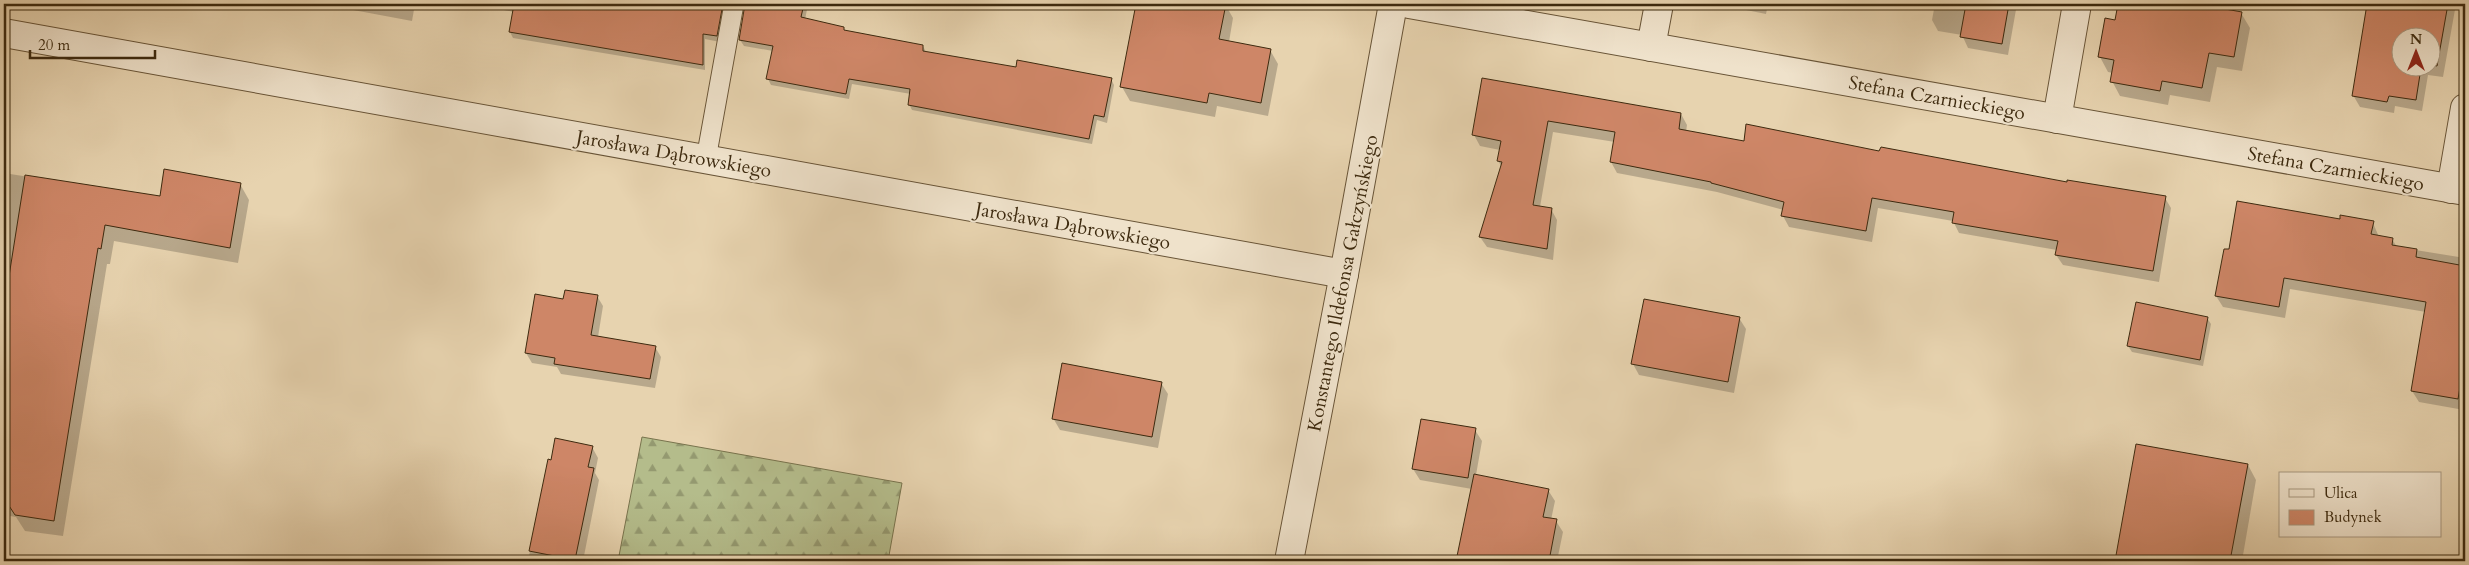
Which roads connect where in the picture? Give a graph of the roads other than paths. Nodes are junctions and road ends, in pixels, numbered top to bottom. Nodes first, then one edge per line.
1 (734, 4) edge
2 (1393, 4) edge
3 (1408, 4) edge
4 (1659, 4) edge
5 (2077, 4) edge
6 (4, 33) edge
7 (1651, 47) junction
8 (2465, 108) edge
9 (2057, 119) junction
10 (706, 159) junction
11 (2458, 190) edge
12 (1344, 274) junction
13 (1289, 561) edge

1 - 10 lane
2 - 12 street, Konstantego Ildefonsa Gałczyńskiego
3 - 7 street, Stefana Czarnieckiego
4 - 7 street
5 - 9 street
6 - 10 street, Jarosława Dąbrowskiego
7 - 9 street, Stefana Czarnieckiego
8 - 11 street
9 - 11 street, Stefana Czarnieckiego
10 - 12 street, Jarosława Dąbrowskiego
12 - 13 street, Konstantego Ildefonsa Gałczyńskiego

